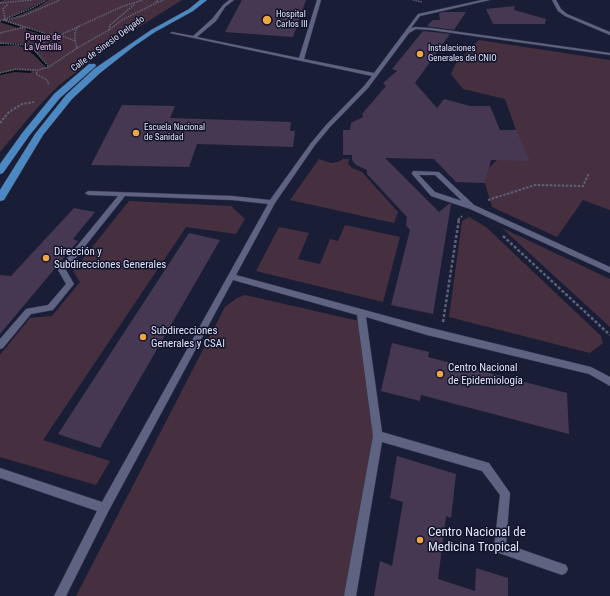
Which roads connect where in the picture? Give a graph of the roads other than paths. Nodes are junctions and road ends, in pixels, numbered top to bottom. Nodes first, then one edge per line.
1 (193, 0) edge
2 (204, 0) edge
3 (232, 0) edge
4 (319, 0) edge
5 (488, 0) edge
6 (554, 0) edge
7 (407, 32) junction
8 (172, 33) dead end
9 (610, 34) edge
10 (194, 37) junction
11 (610, 54) edge
12 (301, 59) junction
13 (376, 75) junction
14 (0, 171) edge
15 (88, 193) dead end
16 (123, 195) junction
17 (0, 198) edge
18 (272, 202) junction
19 (472, 207) junction
20 (610, 270) edge
21 (231, 277) junction
22 (361, 313) junction
23 (0, 345) edge
24 (610, 382) edge
25 (378, 436) junction
26 (0, 472) edge
27 (104, 508) junction
28 (562, 569) dead end
29 (60, 596) edge
30 (350, 596) edge

1 - 14 main road, Calle de Sinesio Delgado
2 - 17 main road, Calle de Sinesio Delgado
3 - 10 lane
4 - 12 lane
5 - 7 lane
6 - 9 lane
7 - 11 lane
7 - 13 lane
8 - 10 lane
10 - 12 lane
12 - 13 lane
13 - 18 lane
15 - 16 lane
16 - 18 lane
16 - 23 lane
18 - 21 lane
19 - 19 lane
19 - 20 lane
21 - 22 lane
21 - 27 lane
22 - 24 lane
22 - 25 lane
25 - 28 lane
25 - 30 lane
26 - 27 lane
27 - 29 lane

